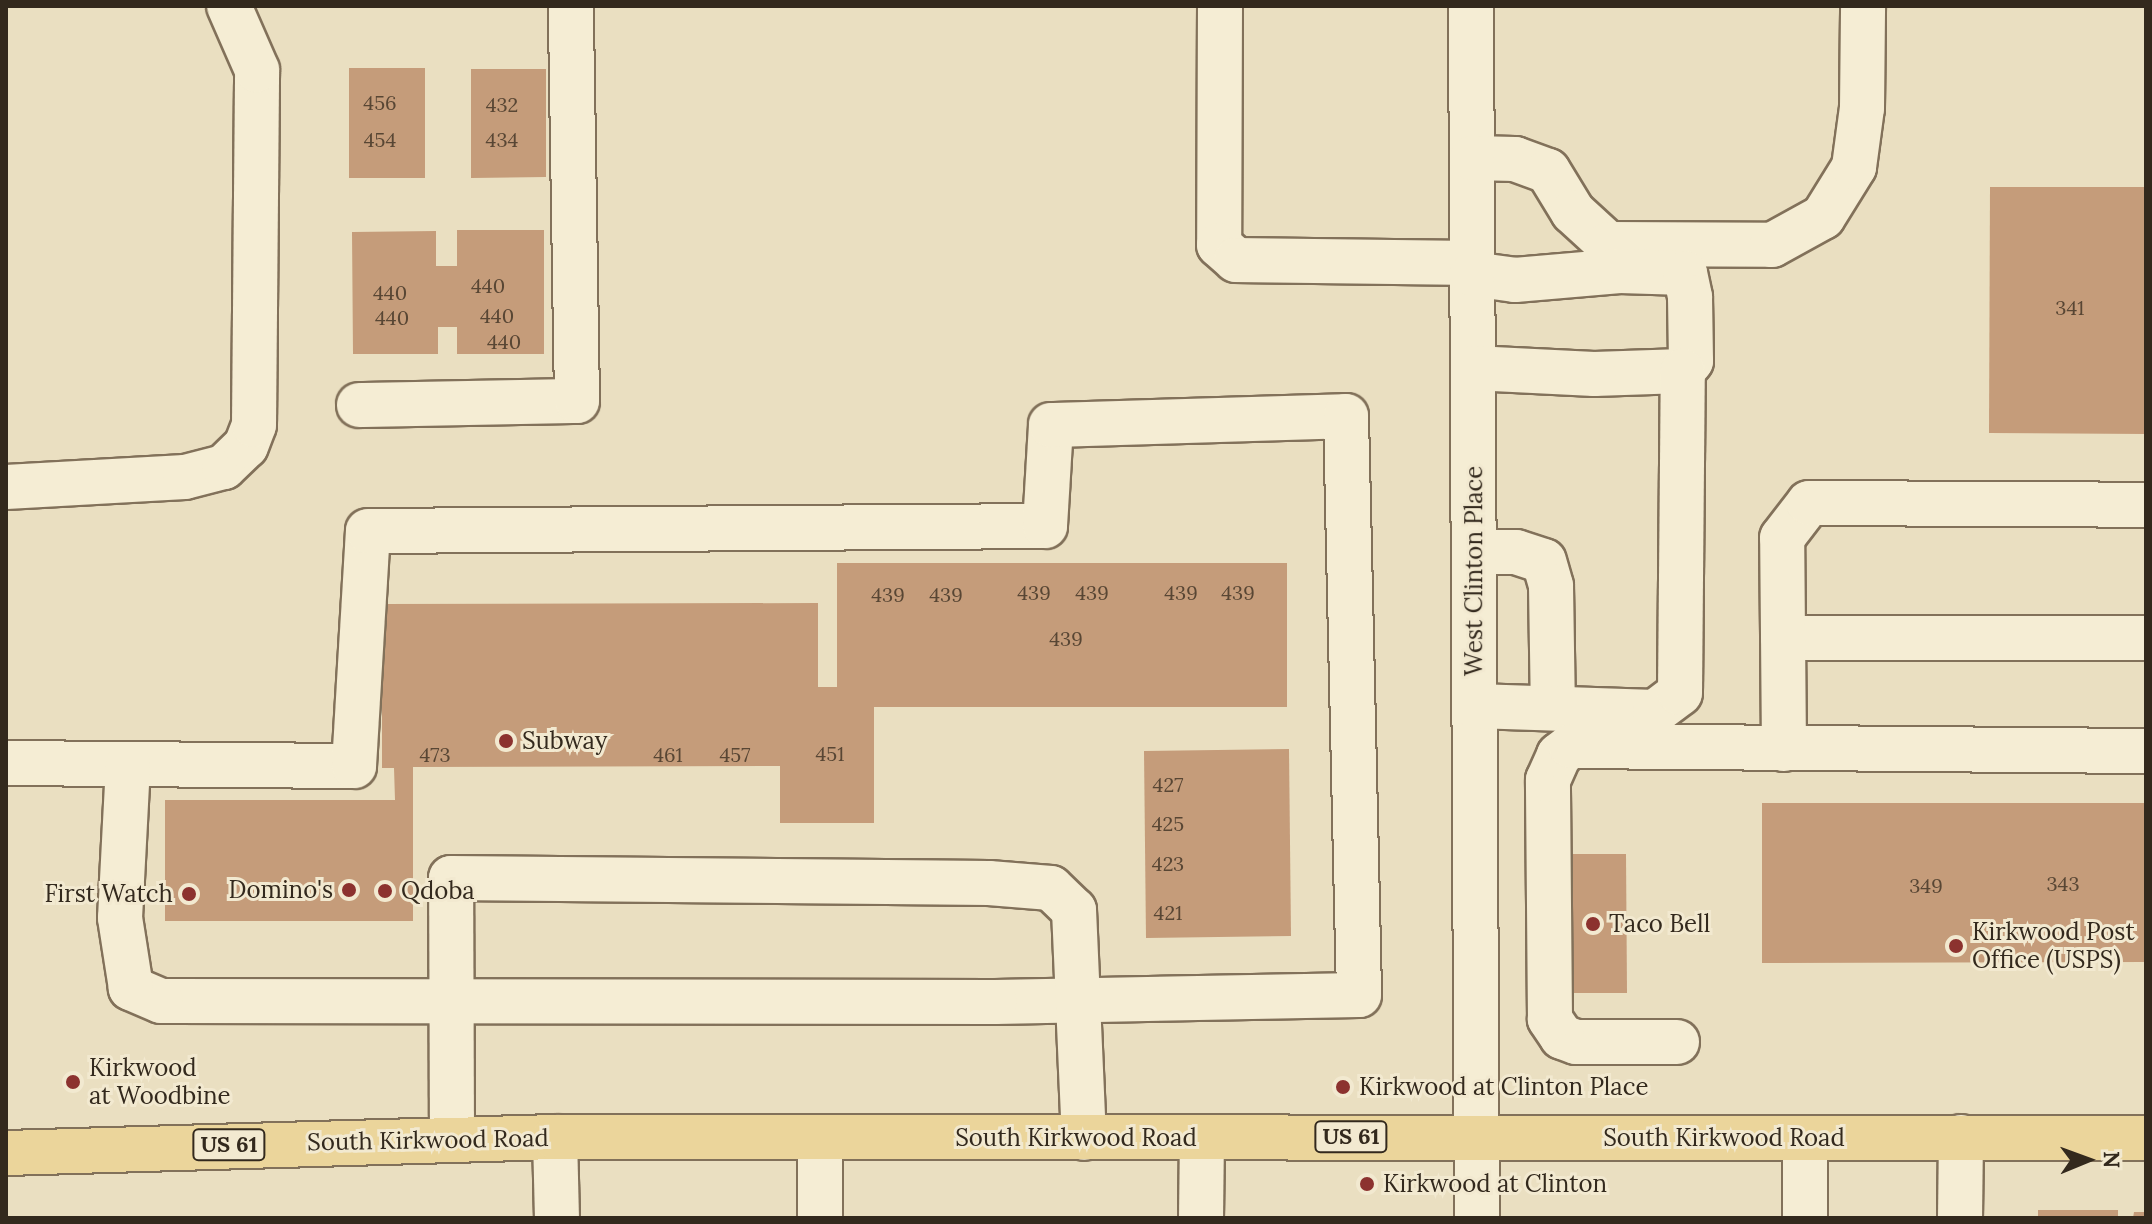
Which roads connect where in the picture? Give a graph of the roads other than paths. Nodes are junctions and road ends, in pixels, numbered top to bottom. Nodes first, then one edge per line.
1 (229, 6) edge
2 (571, 6) edge
3 (1220, 6) edge
4 (1471, 6) edge
5 (1863, 6) edge
6 (1472, 158) junction
7 (1472, 268) junction
8 (1473, 368) junction
9 (1683, 371) junction
10 (359, 405) dead end
11 (6, 487) edge
12 (2146, 505) edge
13 (1474, 552) junction
14 (1783, 638) junction
15 (2146, 638) edge
16 (1475, 706) junction
17 (1553, 708) junction
18 (1784, 749) junction
19 (2146, 751) edge
20 (6, 763) edge
21 (128, 764) junction
22 (1078, 1000) junction
23 (452, 1001) junction
24 (1677, 1042) dead end
25 (555, 1137) junction
26 (820, 1137) junction
27 (1478, 1137) junction
28 (1961, 1137) junction
29 (452, 1138) junction
30 (1084, 1138) junction
31 (1202, 1138) junction
32 (1805, 1138) junction
33 (2146, 1138) edge
34 (6, 1153) edge
35 (557, 1218) edge
36 (820, 1218) edge
37 (1201, 1218) edge
38 (1477, 1218) edge
39 (1805, 1218) edge
40 (1960, 1218) edge

1 - 11 street
2 - 10 street
3 - 7 street
4 - 6 street, West Clinton Place
5 - 6 street
6 - 7 street, West Clinton Place
7 - 8 street, West Clinton Place
7 - 9 street
8 - 9 street
8 - 13 street, West Clinton Place
9 - 17 street
12 - 14 street
13 - 16 street, West Clinton Place
13 - 17 street
14 - 15 street
14 - 18 street
16 - 17 street
16 - 27 street, West Clinton Place
18 - 19 street
18 - 24 street
20 - 21 street
21 - 22 street
21 - 23 street
22 - 23 street
22 - 23 street
22 - 30 street
23 - 29 street
25 - 26 main road, South Kirkwood Road / US 61
25 - 29 main road, South Kirkwood Road / US 61
25 - 35 street
26 - 30 main road, South Kirkwood Road / US 61
26 - 36 street
27 - 31 main road, South Kirkwood Road / US 61
27 - 32 main road, South Kirkwood Road / US 61
27 - 38 street, West Clinton Place
28 - 32 main road, South Kirkwood Road / US 61
28 - 33 main road, South Kirkwood Road / US 61
28 - 40 street
29 - 34 main road, South Kirkwood Road / US 61
30 - 31 main road, South Kirkwood Road / US 61
31 - 37 street
32 - 39 street

